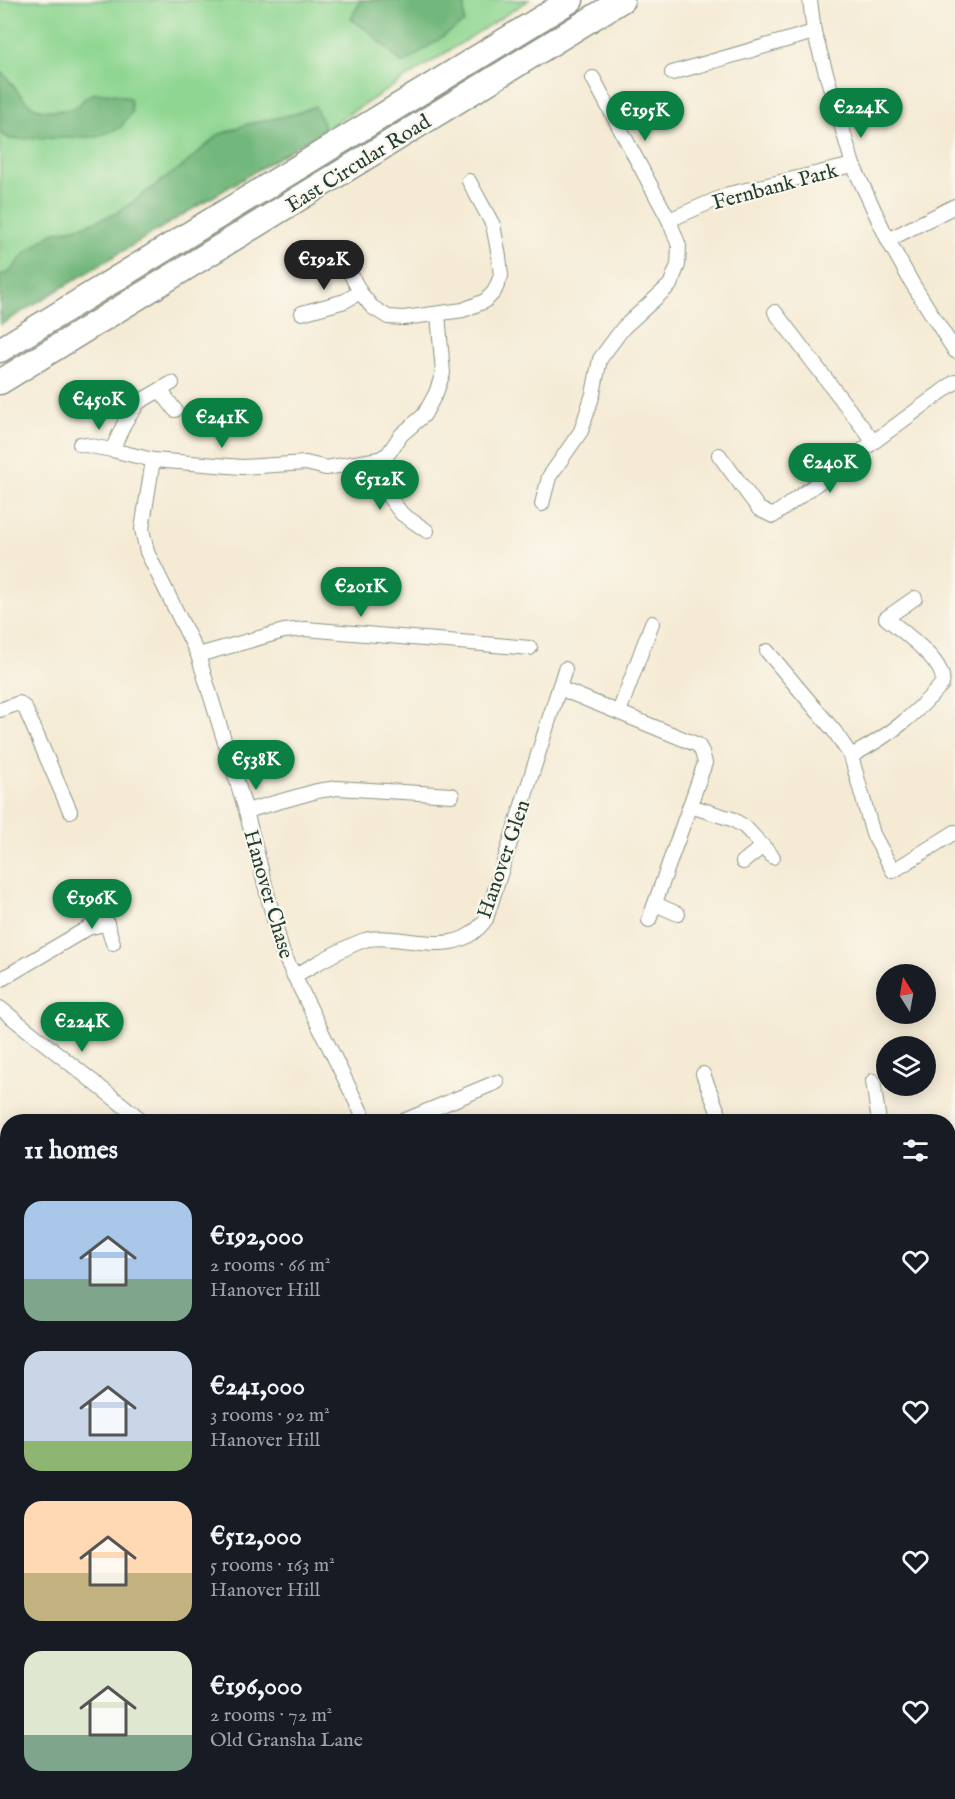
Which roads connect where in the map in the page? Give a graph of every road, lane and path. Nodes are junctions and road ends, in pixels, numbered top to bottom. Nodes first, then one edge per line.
1 (571, 0) edge
2 (622, 0) edge
3 (810, 0) edge
4 (814, 32) junction
5 (672, 73) dead end
6 (593, 78) dead end
7 (853, 165) junction
8 (469, 181) dead end
9 (955, 206) edge
10 (669, 220) junction
11 (888, 240) junction
12 (338, 250) dead end
13 (360, 292) junction
14 (775, 312) dead end
15 (302, 314) dead end
16 (438, 314) junction
17 (0, 350) edge
18 (955, 351) edge
19 (0, 382) edge
20 (955, 382) edge
21 (175, 410) dead end
22 (873, 441) junction
23 (80, 444) dead end
24 (112, 450) junction
25 (719, 455) dead end
26 (379, 459) junction
27 (153, 460) junction
28 (542, 504) dead end
29 (427, 531) dead end
30 (915, 598) dead end
31 (652, 623) dead end
32 (530, 648) dead end
33 (766, 651) dead end
34 (198, 655) junction
35 (565, 669) dead end
36 (559, 688) junction
37 (0, 710) edge
38 (619, 712) junction
39 (851, 756) junction
40 (452, 795) dead end
41 (690, 806) junction
42 (70, 811) dead end
43 (246, 811) junction
44 (955, 832) edge
45 (763, 846) junction
46 (773, 857) dead end
47 (743, 862) dead end
48 (655, 904) junction
49 (102, 909) dead end
50 (678, 914) dead end
51 (649, 920) dead end
52 (106, 923) junction
53 (113, 943) dead end
54 (294, 976) junction
55 (0, 980) edge
56 (0, 1008) edge
57 (703, 1074) dead end
58 (497, 1082) dead end
59 (873, 1082) dead end
60 (134, 1114) edge
61 (362, 1114) edge
62 (420, 1114) edge
63 (719, 1114) edge
64 (878, 1114) edge

1 - 17 highway, East Circular Road
2 - 19 highway, East Circular Road
3 - 4 street
4 - 5 street
4 - 7 street
6 - 10 street
7 - 10 street, Fernbank Park
7 - 11 street
8 - 16 street
9 - 11 street
10 - 28 street
11 - 18 street
12 - 13 street
13 - 15 street
13 - 16 street
14 - 22 street
16 - 26 street
20 - 22 street
21 - 24 street
22 - 25 street
23 - 24 street
24 - 27 street
26 - 27 street
26 - 29 street
27 - 34 street, Hanover Chase
30 - 39 street
31 - 38 street
32 - 34 street
33 - 39 street
34 - 43 street, Hanover Chase
35 - 36 street, Hanover Glen
36 - 38 street
36 - 54 street, Hanover Glen
37 - 42 street
38 - 41 street
39 - 44 street
40 - 43 street
41 - 45 street
41 - 48 street
43 - 54 street, Hanover Chase
45 - 46 street
45 - 47 street
48 - 50 street
48 - 51 street
49 - 52 street
52 - 53 street
52 - 55 street
54 - 61 street, Hanover Chase
56 - 60 street
57 - 63 street
58 - 62 street
59 - 64 street

